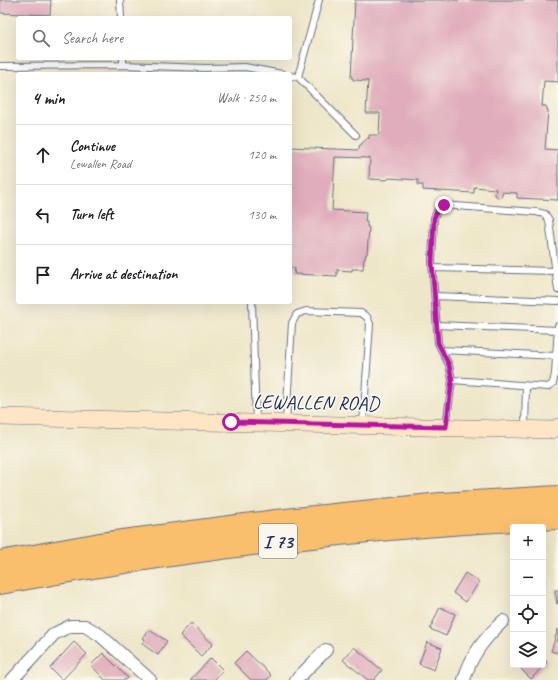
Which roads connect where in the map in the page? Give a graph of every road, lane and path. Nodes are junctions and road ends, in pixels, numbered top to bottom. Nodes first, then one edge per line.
1 (120, 0) edge
2 (320, 0) edge
3 (121, 16) edge
4 (123, 60) edge
5 (124, 65) junction
6 (0, 66) edge
7 (244, 67) junction
8 (245, 72) edge
9 (271, 72) edge
10 (292, 76) edge
11 (298, 77) junction
12 (356, 135) dead end
13 (433, 268) junction
14 (556, 272) junction
15 (558, 290) edge
16 (435, 296) junction
17 (558, 300) edge
18 (252, 304) edge
19 (437, 324) junction
20 (558, 326) edge
21 (558, 330) edge
22 (442, 350) junction
23 (556, 356) junction
24 (452, 380) junction
25 (526, 386) junction
26 (0, 417) edge
27 (256, 423) junction
28 (286, 424) junction
29 (363, 426) junction
30 (446, 427) junction
31 (558, 427) edge
32 (525, 429) junction
33 (558, 497) edge
34 (558, 518) edge
35 (0, 562) edge
36 (0, 583) edge
37 (503, 621) dead end
38 (326, 650) dead end
39 (12, 680) edge
40 (150, 680) edge
41 (296, 680) edge
42 (464, 680) edge

1 - 3 lane
2 - 11 lane
4 - 5 lane
5 - 6 lane
5 - 7 lane
7 - 8 lane
7 - 9 lane
10 - 11 lane
11 - 12 lane
13 - 14 lane
13 - 14 lane
13 - 16 lane
14 - 15 lane
16 - 17 lane
16 - 19 lane
18 - 27 lane
19 - 21 lane
19 - 22 lane
20 - 21 lane
21 - 23 lane
22 - 23 lane
22 - 24 lane
23 - 25 lane
24 - 25 lane
24 - 30 lane
25 - 32 lane
26 - 27 street, LEWALLEN ROAD
27 - 28 street, LEWALLEN ROAD
28 - 29 street, LEWALLEN ROAD
28 - 29 lane
29 - 30 street, LEWALLEN ROAD
30 - 32 street, LEWALLEN ROAD
31 - 32 street, LEWALLEN ROAD
33 - 35 highway, I 73
34 - 36 highway, I 73
37 - 42 street
38 - 41 street
39 - 40 street

